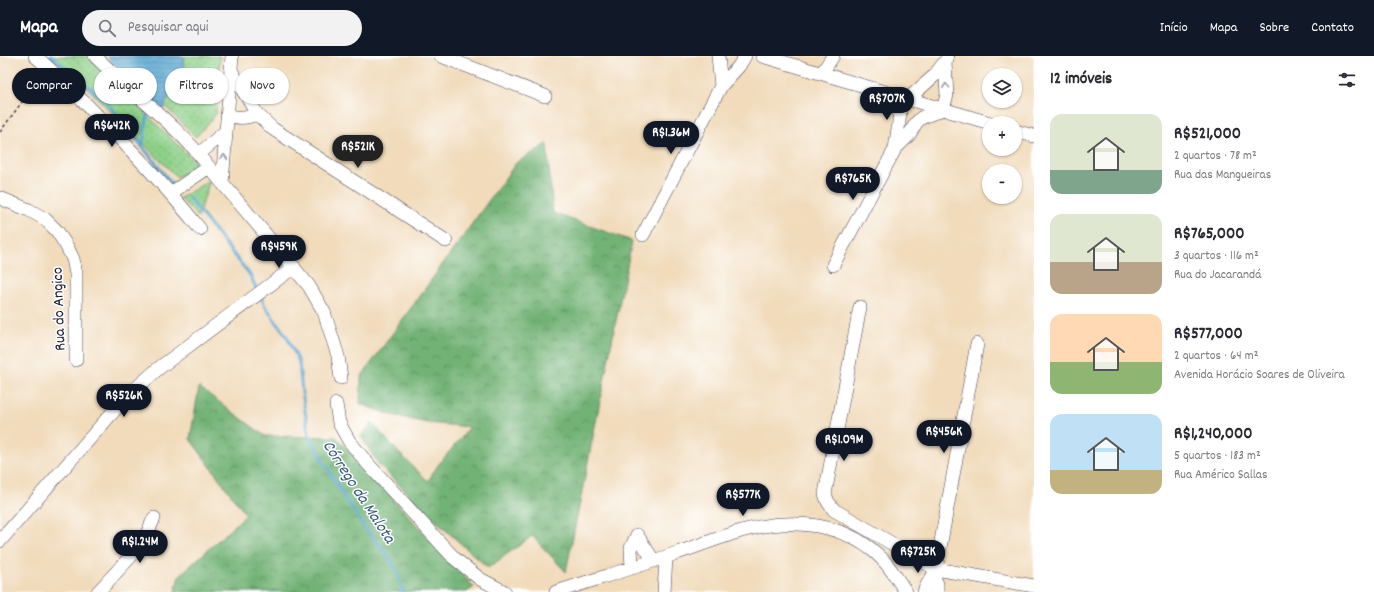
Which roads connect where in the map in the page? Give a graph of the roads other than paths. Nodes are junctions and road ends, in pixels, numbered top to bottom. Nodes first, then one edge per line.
1 (35, 56) edge
2 (95, 56) edge
3 (232, 56) edge
4 (441, 56) edge
5 (718, 56) edge
6 (745, 56) edge
7 (762, 56) edge
8 (833, 56) edge
9 (947, 59) edge
10 (231, 70) junction
11 (822, 73) junction
12 (721, 86) junction
13 (545, 96) dead end
14 (905, 97) junction
15 (943, 109) junction
16 (258, 114) junction
17 (227, 115) junction
18 (982, 121) edge
19 (226, 131) junction
20 (1022, 132) edge
21 (1034, 136) edge
22 (895, 149) junction
23 (199, 154) junction
24 (209, 167) junction
25 (222, 183) junction
26 (172, 193) junction
27 (0, 198) edge
28 (200, 229) dead end
29 (644, 236) dead end
30 (446, 241) dead end
31 (833, 265) dead end
32 (294, 267) junction
33 (860, 307) dead end
34 (977, 344) dead end
35 (76, 360) dead end
36 (341, 378) dead end
37 (336, 404) dead end
38 (154, 518) dead end
39 (0, 541) edge
40 (660, 559) junction
41 (635, 567) junction
42 (935, 573) junction
43 (1034, 586) edge
44 (98, 592) edge
45 (505, 592) edge
46 (556, 592) edge
47 (664, 592) edge
48 (906, 592) edge
49 (924, 592) edge
50 (937, 592) edge

1 - 26 street
2 - 23 street
3 - 10 street
4 - 13 street
5 - 12 street
6 - 12 street
7 - 11 street
8 - 11 street
9 - 14 street
15 -> 9 street
10 - 16 street
10 - 17 street
11 - 14 street
12 - 29 street
14 - 15 street
14 - 22 street
15 - 18 street
15 - 22 street
16 - 17 street
16 - 30 street
17 - 19 street
19 - 23 street
25 -> 19 street
20 - 21 street
22 - 31 street
23 - 24 street
24 - 25 street
24 - 26 street
25 - 32 street
26 - 28 street
27 - 35 street, Rua do Angico
32 - 36 street
32 - 39 street
33 - 42 street
34 - 42 street
37 - 45 street
38 - 44 street
40 - 41 street
40 - 41 street
40 - 47 street
40 - 48 street
41 - 46 street
42 - 43 street
42 - 49 street
42 - 50 street

